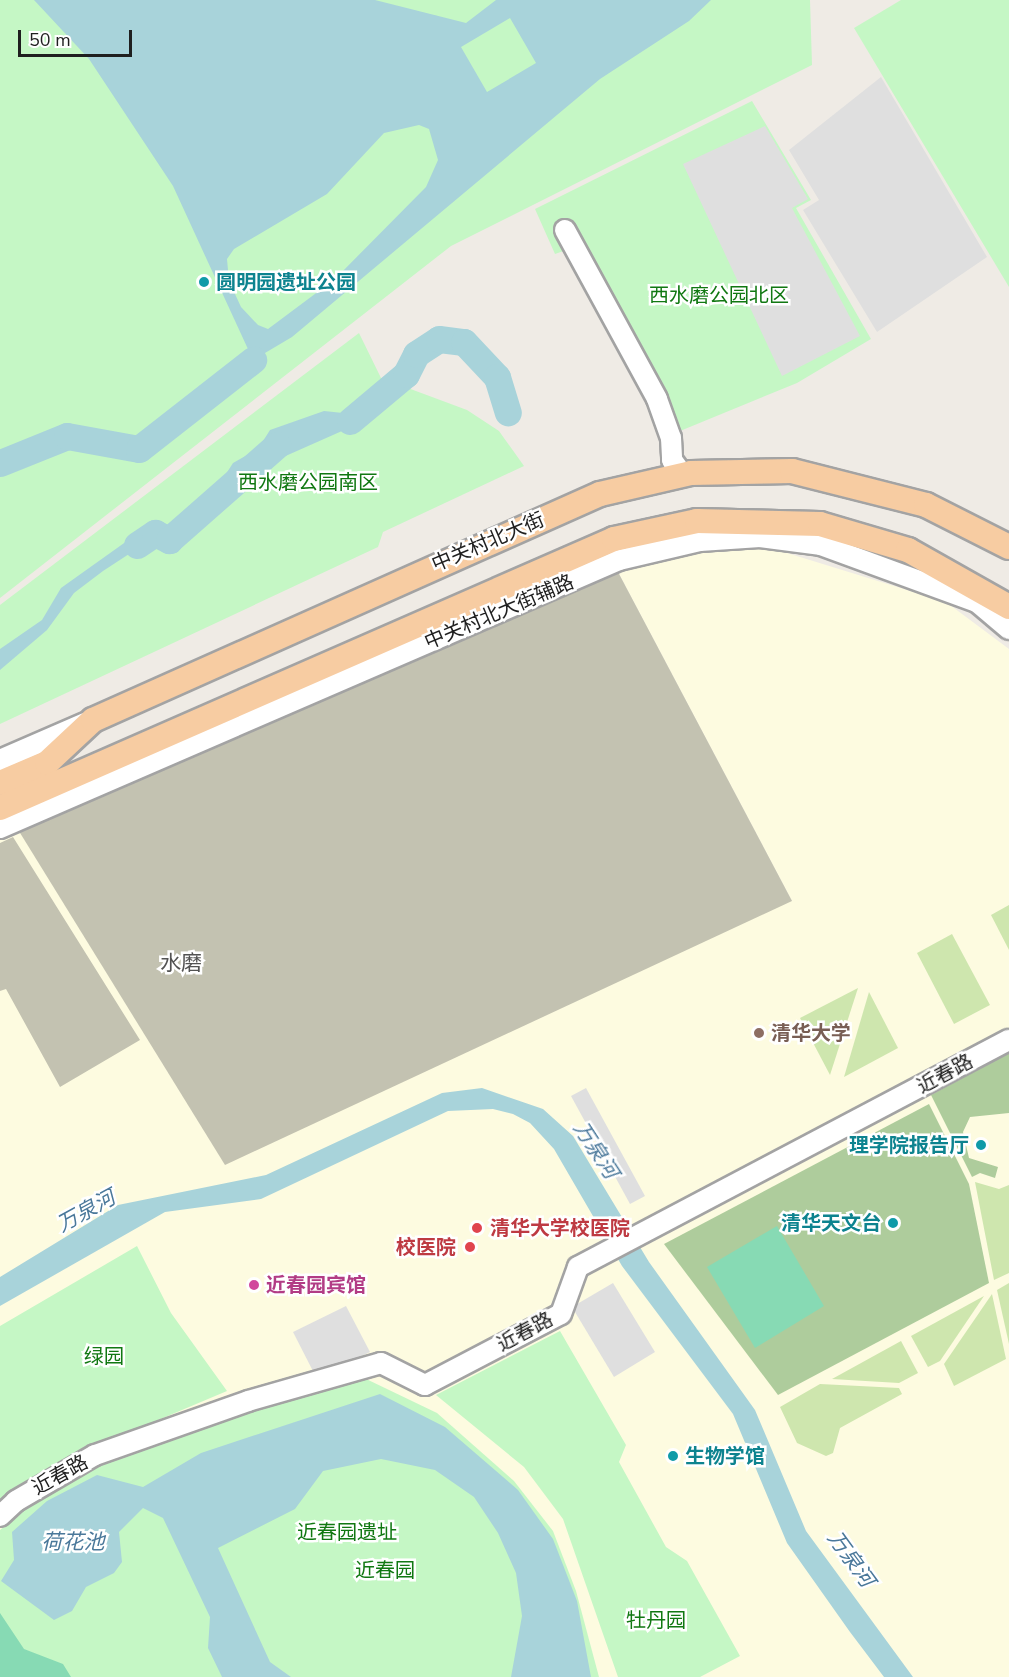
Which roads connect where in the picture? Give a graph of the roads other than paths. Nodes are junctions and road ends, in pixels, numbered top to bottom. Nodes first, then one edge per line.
1 (566, 230) dead end
2 (683, 475) junction
3 (1009, 547) edge
4 (1009, 607) edge
5 (1009, 629) edge
6 (93, 720) junction
7 (0, 760) edge
8 (0, 783) edge
9 (0, 808) edge
10 (0, 828) edge
11 (1009, 1040) edge
12 (0, 1516) edge

1 - 2 street
2 - 3 main road, 中关村北大街
2 - 6 main road, 中关村北大街
4 - 9 main road
5 - 10 street, 中关村北大街辅路
6 - 7 street
6 - 8 main road, 中关村北大街
11 - 12 street, 近春路

